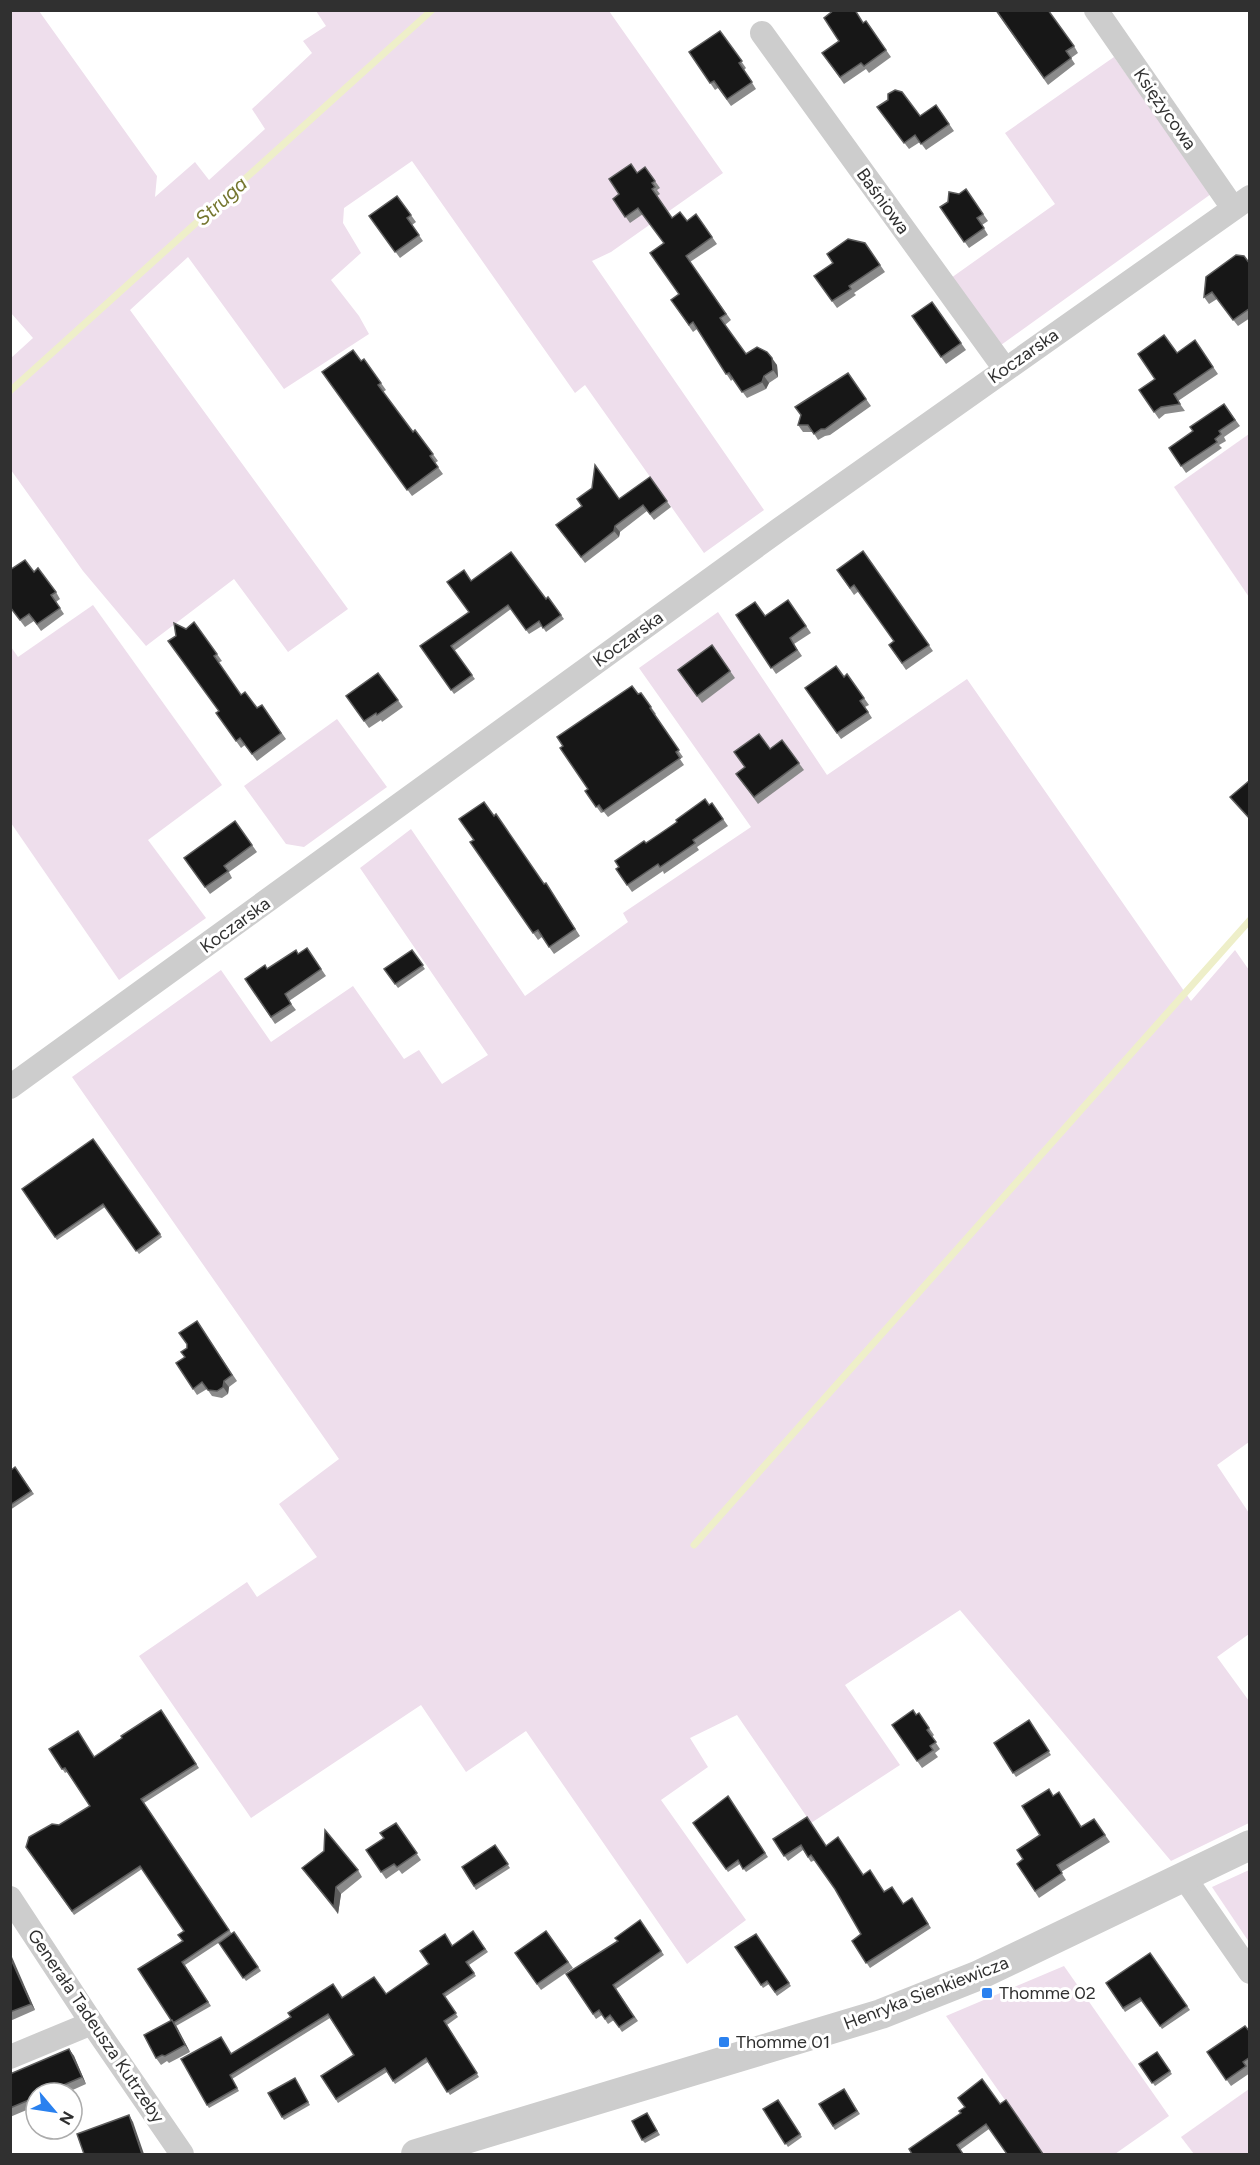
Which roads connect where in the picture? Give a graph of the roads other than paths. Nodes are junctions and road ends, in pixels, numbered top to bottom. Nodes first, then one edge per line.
1 (1096, 10) edge
2 (762, 33) dead end
3 (1241, 203) edge
4 (1005, 369) junction
5 (10, 1087) edge
6 (1250, 1845) edge
7 (1184, 1877) junction
8 (10, 1898) edge
9 (1250, 1972) edge
10 (92, 2023) junction
11 (10, 2057) edge
12 (182, 2154) edge
13 (416, 2154) edge

1 - 3 street, Księżycowa
2 - 4 street, Baśniowa
3 - 4 street, Koczarska
4 - 5 street, Koczarska
6 - 7 street, Henryka Sienkiewicza
7 - 9 street
7 - 13 street, Henryka Sienkiewicza
8 - 10 street, Generała Tadeusza Kutrzeby
10 - 11 street
10 - 12 street, Generała Tadeusza Kutrzeby

